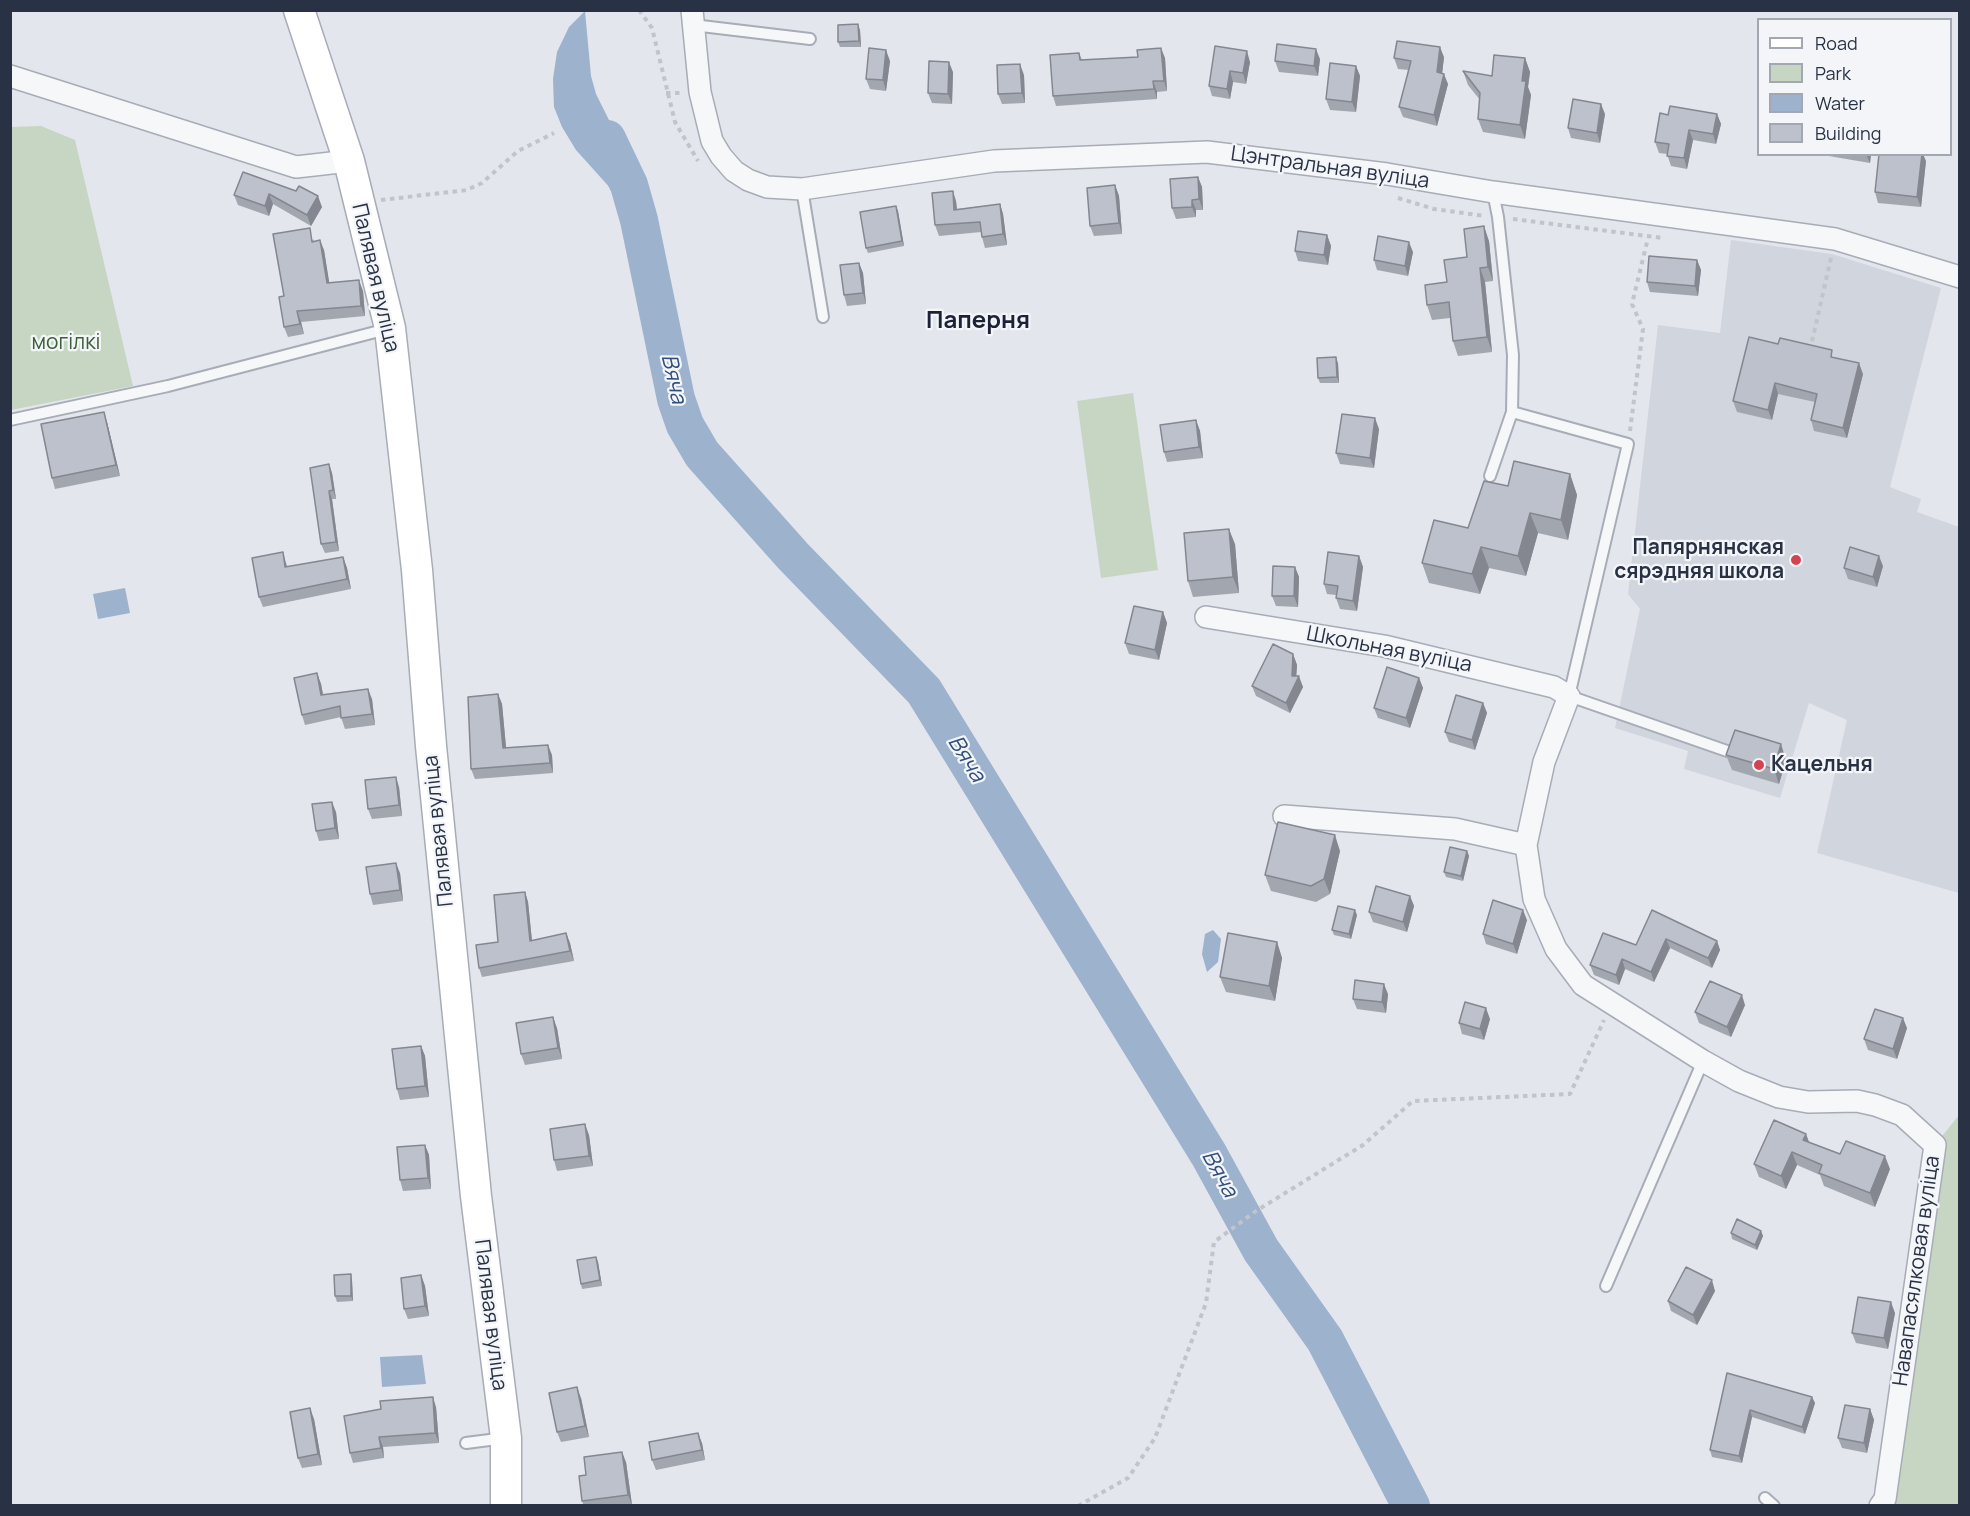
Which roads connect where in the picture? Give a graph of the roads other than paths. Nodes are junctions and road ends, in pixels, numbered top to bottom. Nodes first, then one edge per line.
1 (298, 10) edge
2 (693, 18) edge
3 (810, 39) dead end
4 (10, 76) edge
5 (349, 161) junction
6 (802, 189) junction
7 (1493, 192) junction
8 (1959, 277) edge
9 (823, 317) dead end
10 (390, 328) junction
11 (1512, 412) junction
12 (10, 420) edge
13 (1490, 476) dead end
14 (1206, 617) dead end
15 (1569, 696) junction
16 (1727, 751) edge
17 (1284, 816) dead end
18 (1526, 845) junction
19 (1702, 1061) junction
20 (1606, 1286) dead end
21 (506, 1438) junction
22 (466, 1443) dead end
23 (506, 1506) edge
24 (1880, 1506) edge

1 - 5 main road, Палявая вуліца
2 - 3 lane
2 - 6 street, Цэнтральная вуліца
4 - 5 street
5 - 10 main road, Палявая вуліца
6 - 7 street, Цэнтральная вуліца
6 - 9 lane
7 - 8 street, Цэнтральная вуліца
7 - 11 lane
10 - 12 lane
10 - 21 main road, Палявая вуліца
11 - 13 lane
11 - 15 lane
14 - 15 street, Школьная вуліца
15 - 16 lane
15 - 18 street
17 - 18 street
18 - 19 street, Навапасялковая вуліца
19 - 20 lane
19 - 24 street, Навапасялковая вуліца
21 - 22 lane
21 - 23 main road, Палявая вуліца

